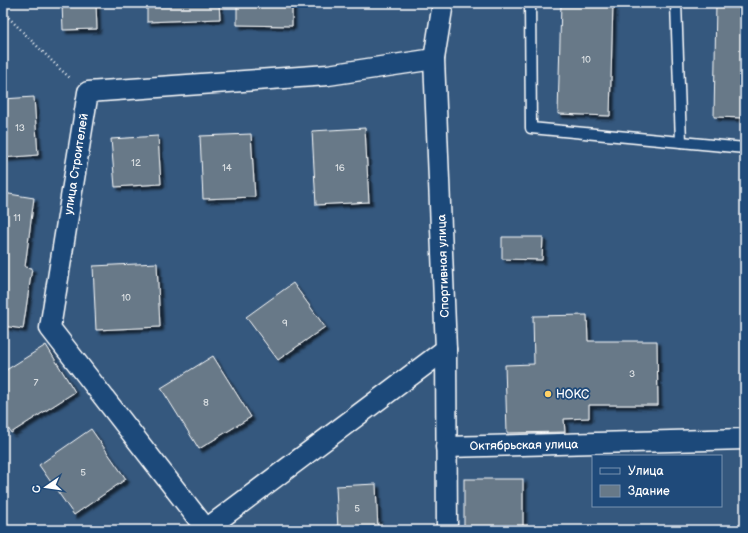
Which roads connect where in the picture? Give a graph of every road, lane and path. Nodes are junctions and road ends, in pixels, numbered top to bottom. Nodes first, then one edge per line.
1 (443, 3) edge
2 (530, 3) edge
3 (676, 3) edge
4 (3, 12) edge
5 (434, 59) junction
6 (88, 92) junction
7 (681, 142) junction
8 (745, 148) edge
9 (446, 349) junction
10 (745, 439) edge
11 (446, 447) junction
12 (206, 529) edge
13 (447, 530) edge

1 - 5 street, Спортивная улица
2 - 7 lane
3 - 7 lane
4 - 6 path
5 - 6 street
5 - 9 street, Спортивная улица
6 - 12 street, улица Строителей
7 - 8 lane
9 - 11 street, Спортивная улица
9 - 12 street
10 - 11 street, Октябрьская улица
11 - 13 street, Спортивная улица

